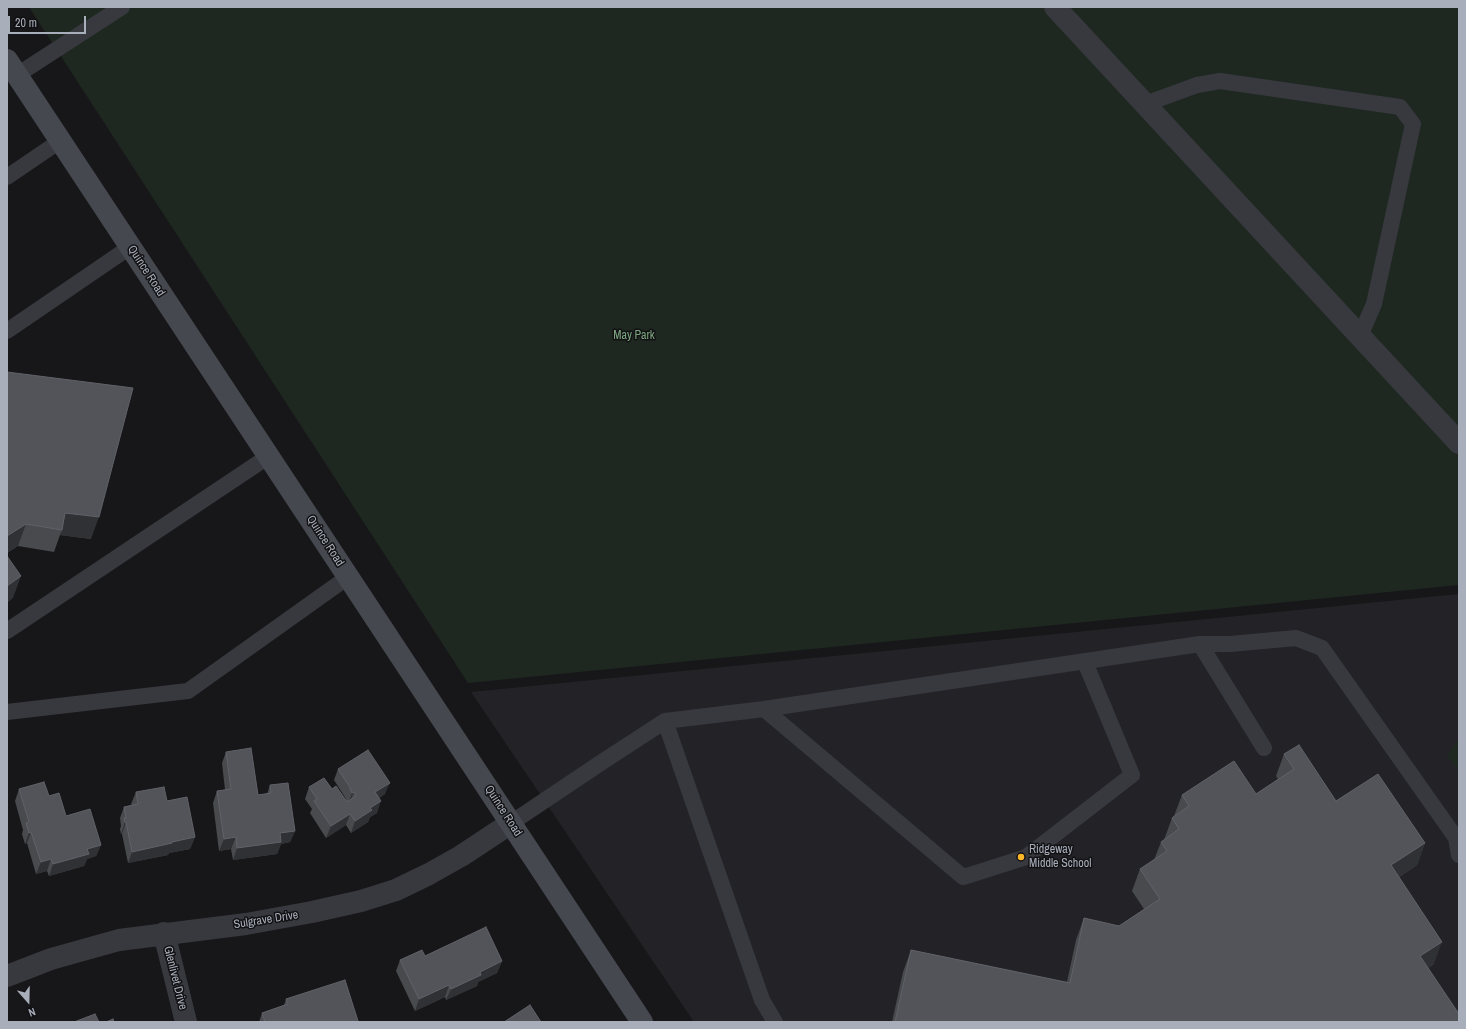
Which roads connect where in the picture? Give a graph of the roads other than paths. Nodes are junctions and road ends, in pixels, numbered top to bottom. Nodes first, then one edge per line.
1 (122, 7) edge
2 (1055, 7) edge
3 (10, 67) edge
4 (1145, 104) junction
5 (60, 141) junction
6 (7, 177) edge
7 (130, 247) junction
8 (7, 331) edge
9 (1360, 336) junction
10 (1459, 443) edge
11 (269, 456) junction
12 (348, 577) junction
13 (7, 631) edge
14 (1200, 644) junction
15 (1085, 662) junction
16 (764, 710) junction
17 (7, 712) edge
18 (665, 722) junction
19 (1264, 748) dead end
20 (511, 823) junction
21 (1459, 855) edge
22 (164, 933) junction
23 (7, 976) edge
24 (186, 1022) edge
25 (642, 1022) edge
26 (775, 1022) edge

1 - 3 lane
2 - 4 street
3 - 5 main road, Quince Road
4 - 9 street
4 - 9 lane
5 - 6 lane
5 - 7 main road, Quince Road
7 - 8 lane
7 - 11 main road, Quince Road
9 - 10 street
11 - 12 main road, Quince Road
11 - 13 lane
12 - 17 lane
12 - 20 main road, Quince Road
14 - 15 lane
14 - 19 lane
14 - 21 lane
15 - 16 lane
15 - 16 lane
16 - 18 lane
18 - 20 lane
18 - 26 lane
20 - 22 street, Sulgrave Drive
20 - 25 main road, Quince Road
22 - 23 street, Sulgrave Drive
22 - 24 street, Glenlivet Drive

